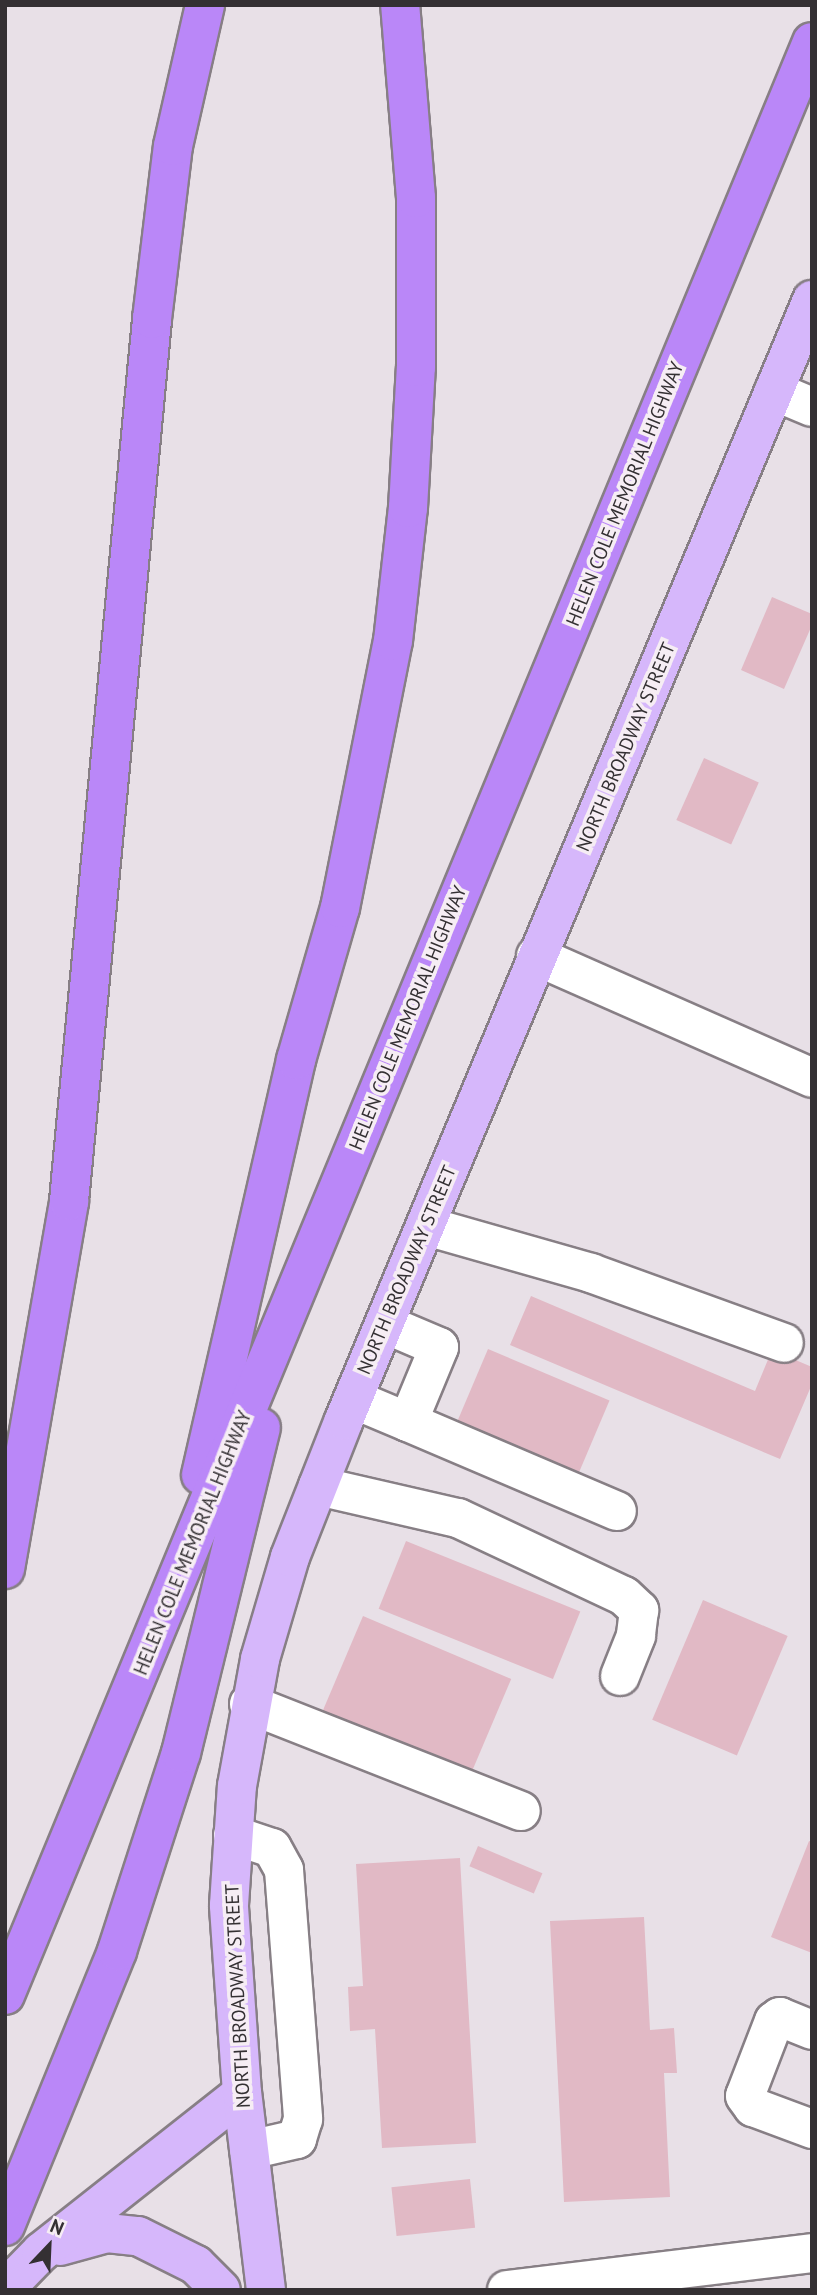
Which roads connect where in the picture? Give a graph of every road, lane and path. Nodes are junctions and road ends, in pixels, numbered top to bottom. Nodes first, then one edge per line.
1 (205, 5) edge
2 (400, 7) edge
3 (812, 42) edge
4 (812, 300) edge
5 (774, 391) junction
6 (812, 407) edge
7 (537, 956) junction
8 (812, 1079) edge
9 (426, 1226) junction
10 (295, 1294) junction
11 (385, 1324) junction
12 (784, 1343) dead end
13 (353, 1399) junction
14 (408, 1422) junction
15 (318, 1486) junction
16 (617, 1511) dead end
17 (5, 1569) edge
18 (175, 1590) junction
19 (620, 1676) dead end
20 (249, 1704) junction
21 (522, 1811) dead end
22 (233, 1835) junction
23 (5, 1996) edge
24 (812, 2030) edge
25 (242, 2093) junction
26 (812, 2129) edge
27 (249, 2150) junction
28 (5, 2226) edge
29 (41, 2252) junction
30 (812, 2253) edge
31 (570, 2286) edge
32 (5, 2289) edge
33 (221, 2290) edge
34 (266, 2290) edge
35 (508, 2290) edge

1 - 17 highway
2 - 18 highway
3 - 10 highway, HELEN COLE MEMORIAL HIGHWAY
4 - 5 main road, NORTH BROADWAY STREET
5 - 6 street
5 - 7 main road, NORTH BROADWAY STREET
7 - 8 street
7 - 9 main road, NORTH BROADWAY STREET
9 - 11 main road, NORTH BROADWAY STREET
9 - 12 street
10 - 18 highway, HELEN COLE MEMORIAL HIGHWAY
10 - 28 highway
11 - 13 main road, NORTH BROADWAY STREET
11 - 14 street
13 - 14 street
13 - 15 main road, NORTH BROADWAY STREET
14 - 16 street
15 - 19 street
15 - 20 main road, NORTH BROADWAY STREET
18 - 23 highway, HELEN COLE MEMORIAL HIGHWAY
20 - 21 street
20 - 22 main road, NORTH BROADWAY STREET
22 - 25 main road, NORTH BROADWAY STREET
22 - 27 street
24 - 26 street
25 - 27 main road, NORTH BROADWAY STREET
25 - 29 main road
27 - 34 main road, NORTH BROADWAY STREET
29 - 32 main road
29 - 33 main road
30 - 31 street
31 - 35 street

